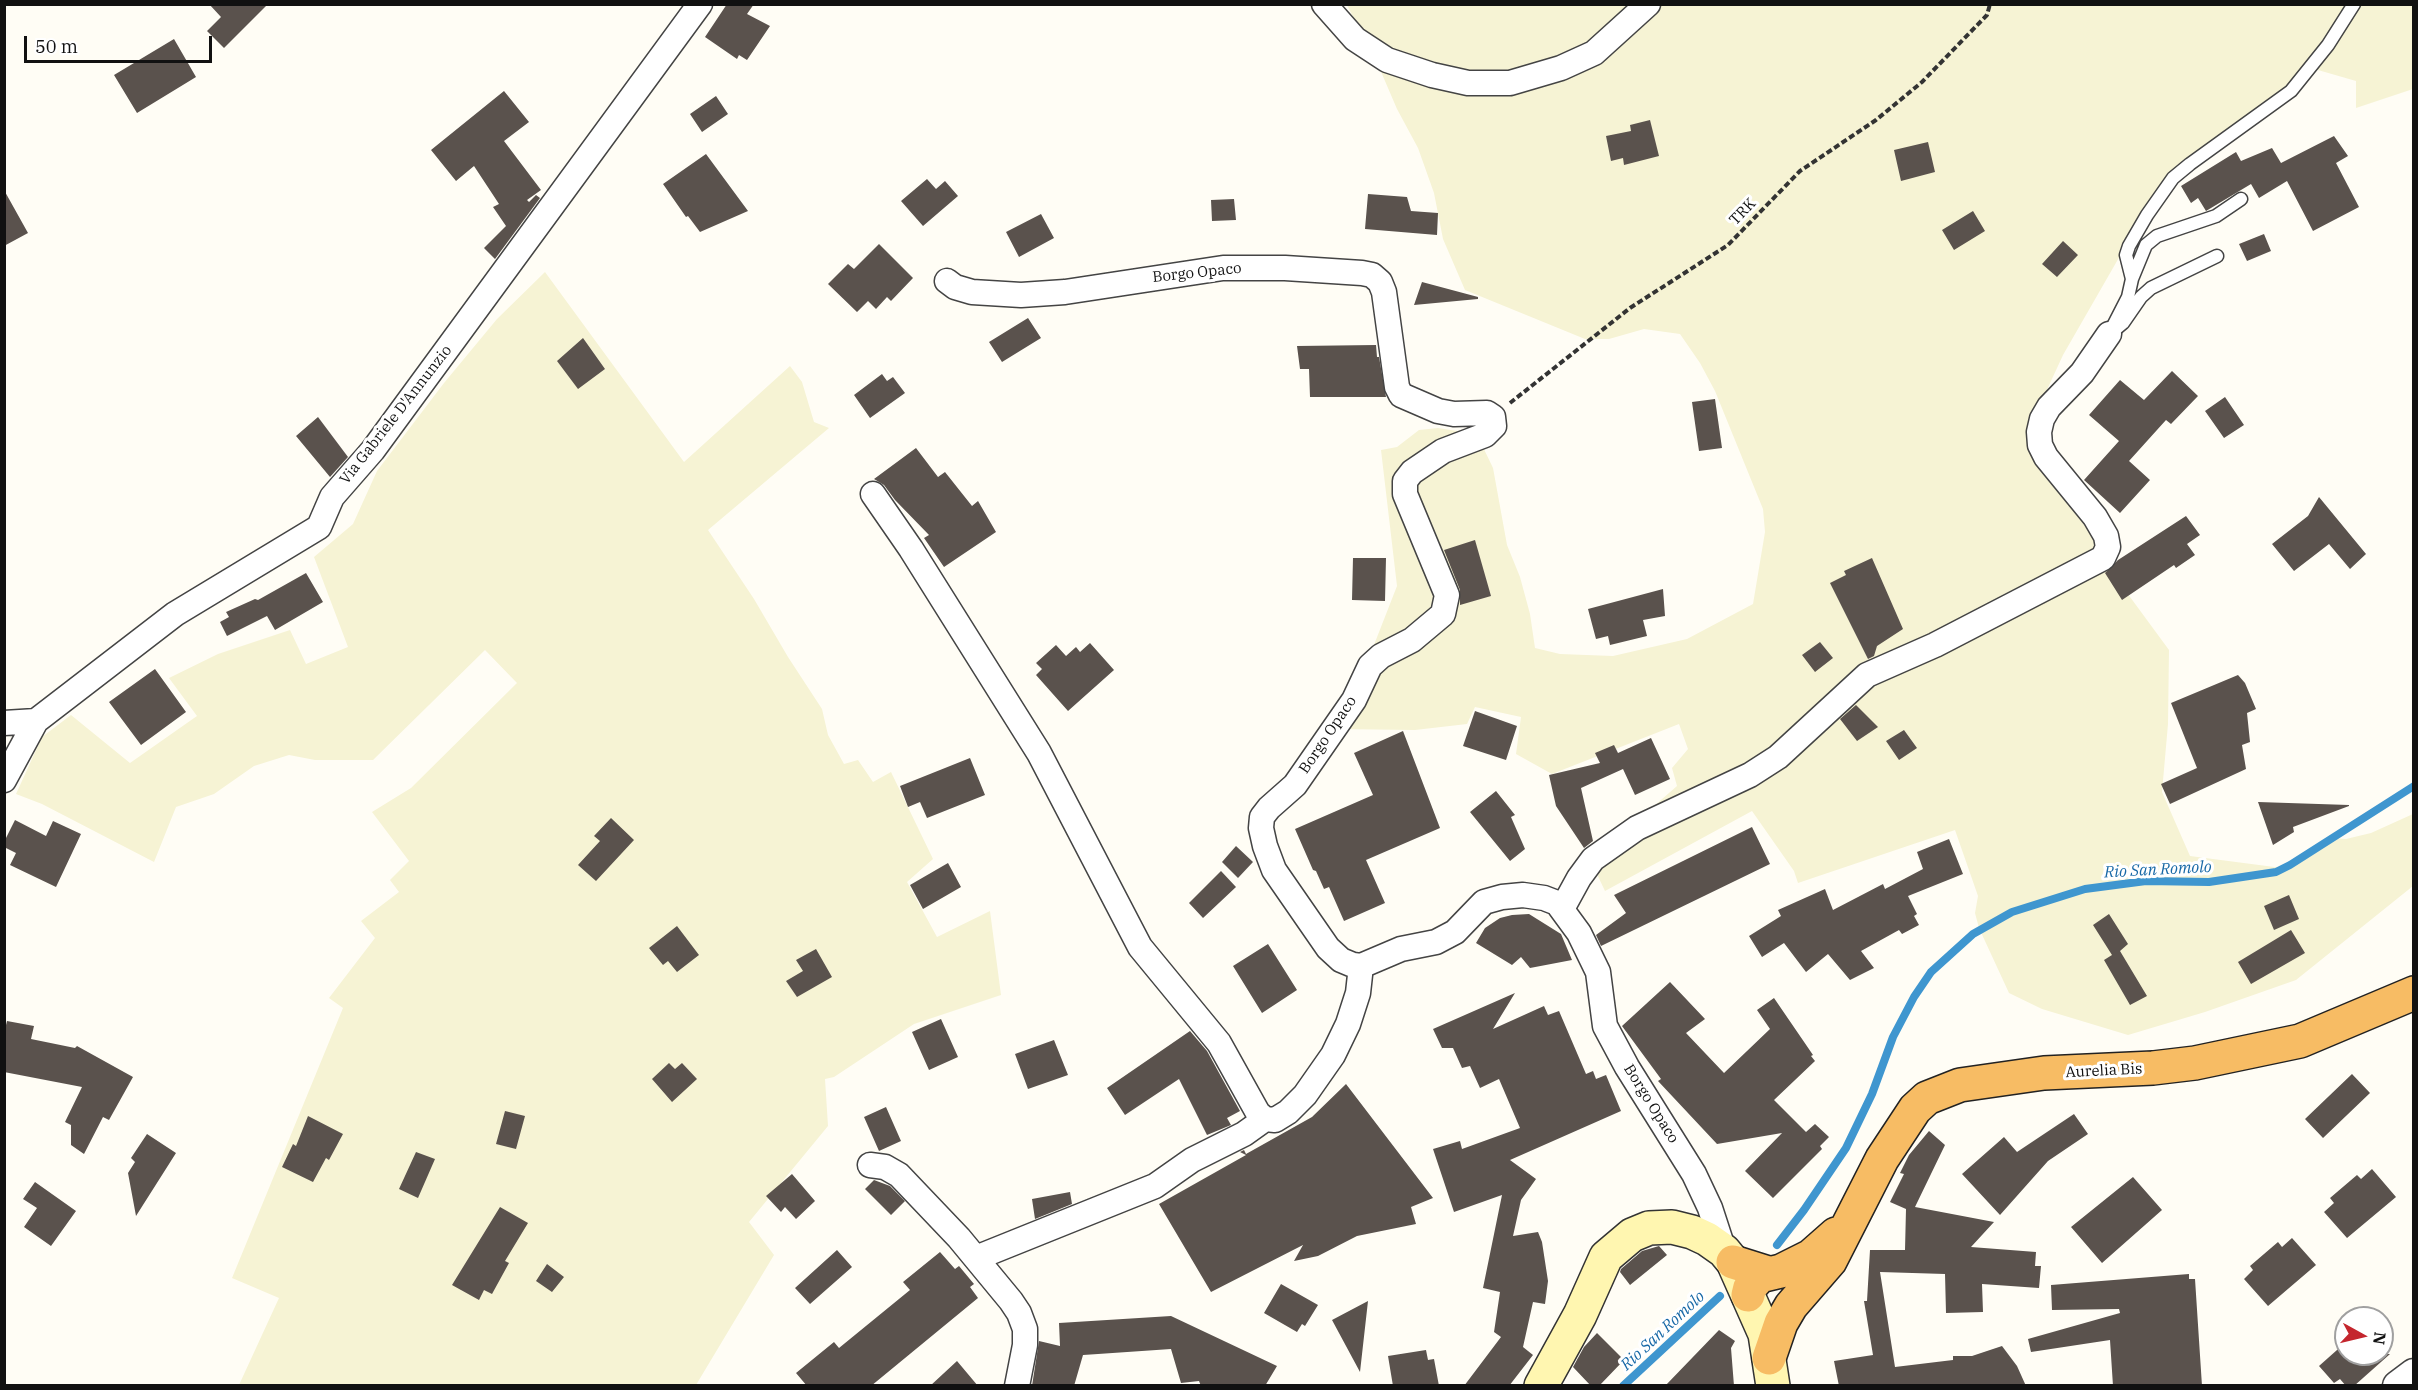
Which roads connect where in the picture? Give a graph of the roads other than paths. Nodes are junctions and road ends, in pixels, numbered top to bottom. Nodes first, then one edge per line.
1 (700, 4) edge
2 (1324, 4) edge
3 (1648, 4) edge
4 (2354, 4) edge
5 (2241, 200) dead end
6 (2217, 256) dead end
7 (2132, 279) junction
8 (947, 280) dead end
9 (2109, 334) junction
10 (873, 494) dead end
11 (36, 721) junction
12 (4, 723) edge
13 (4, 780) edge
14 (1562, 909) junction
15 (1361, 966) junction
16 (2414, 993) edge
17 (1265, 1119) junction
18 (870, 1166) dead end
19 (1853, 1219) junction
20 (1728, 1257) junction
21 (976, 1258) junction
22 (1757, 1292) junction
23 (1791, 1306) junction
24 (2414, 1374) edge
25 (1772, 1378) edge
26 (1017, 1386) edge
27 (1541, 1386) edge
28 (2398, 1386) edge

1 - 11 street, Via Gabriele D'Annunzio
2 - 3 street
4 - 7 lane
5 - 7 lane
6 - 9 lane
7 - 9 lane
8 - 15 street, Borgo Opaco
9 - 14 street
10 - 17 street
11 - 12 street
11 - 13 street
14 - 15 street, Borgo Opaco
14 - 20 street, Borgo Opaco
15 - 17 street
16 - 19 highway, Aurelia Bis
17 - 21 street
18 - 21 street
19 - 22 highway
19 - 23 highway, Aurelia Bis
20 - 22 highway
20 - 27 main road
21 - 26 street
22 - 23 highway
22 - 25 main road
23 - 25 highway, Aurelia Bis
24 - 28 street

